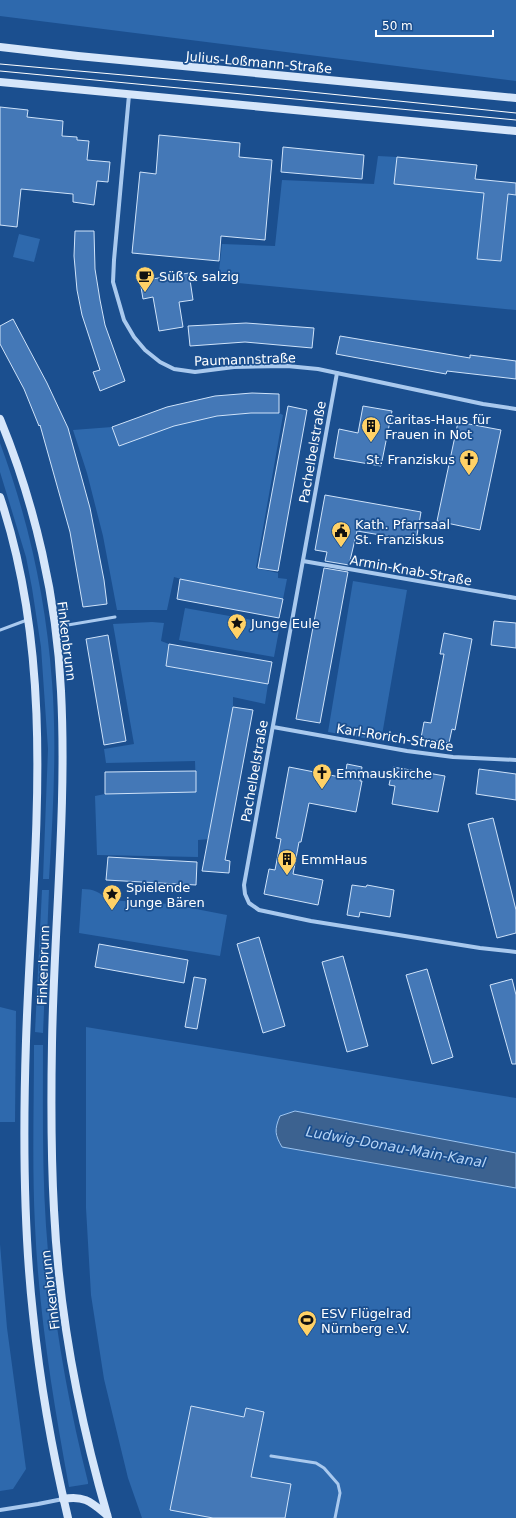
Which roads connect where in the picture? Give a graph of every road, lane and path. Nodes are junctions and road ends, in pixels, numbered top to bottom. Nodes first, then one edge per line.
1 (0, 46) edge
2 (0, 82) edge
3 (129, 95) junction
4 (516, 98) edge
5 (516, 131) edge
6 (337, 373) junction
7 (516, 409) edge
8 (0, 419) edge
9 (0, 497) edge
10 (303, 561) junction
11 (516, 598) edge
12 (115, 617) dead end
13 (29, 620) junction
14 (54, 627) junction
15 (0, 630) edge
16 (273, 727) junction
17 (516, 760) edge
18 (516, 952) edge
19 (270, 1456) dead end
20 (63, 1499) junction
21 (0, 1510) edge
22 (107, 1516) edge
23 (68, 1518) edge
24 (335, 1518) edge

1 - 4 main road, Julius-Loßmann-Straße
2 - 3 main road
3 - 5 main road
3 - 6 street, Paumannstraße
6 - 7 street, Paumannstraße
6 - 10 street, Pachelbelstraße
8 - 14 main road, Finkenbrunn
9 - 13 main road, Finkenbrunn
10 - 11 street, Armin-Knab-Straße
10 - 16 street, Pachelbelstraße
12 - 14 lane
13 - 15 lane
13 - 20 main road, Finkenbrunn
14 - 22 main road, Finkenbrunn
16 - 17 street, Karl-Rorich-Straße
16 - 18 street, Pachelbelstraße
19 - 24 lane
20 - 21 street, Finkenbrunn
20 - 22 main road, Finkenbrunn
20 - 23 main road, Finkenbrunn

